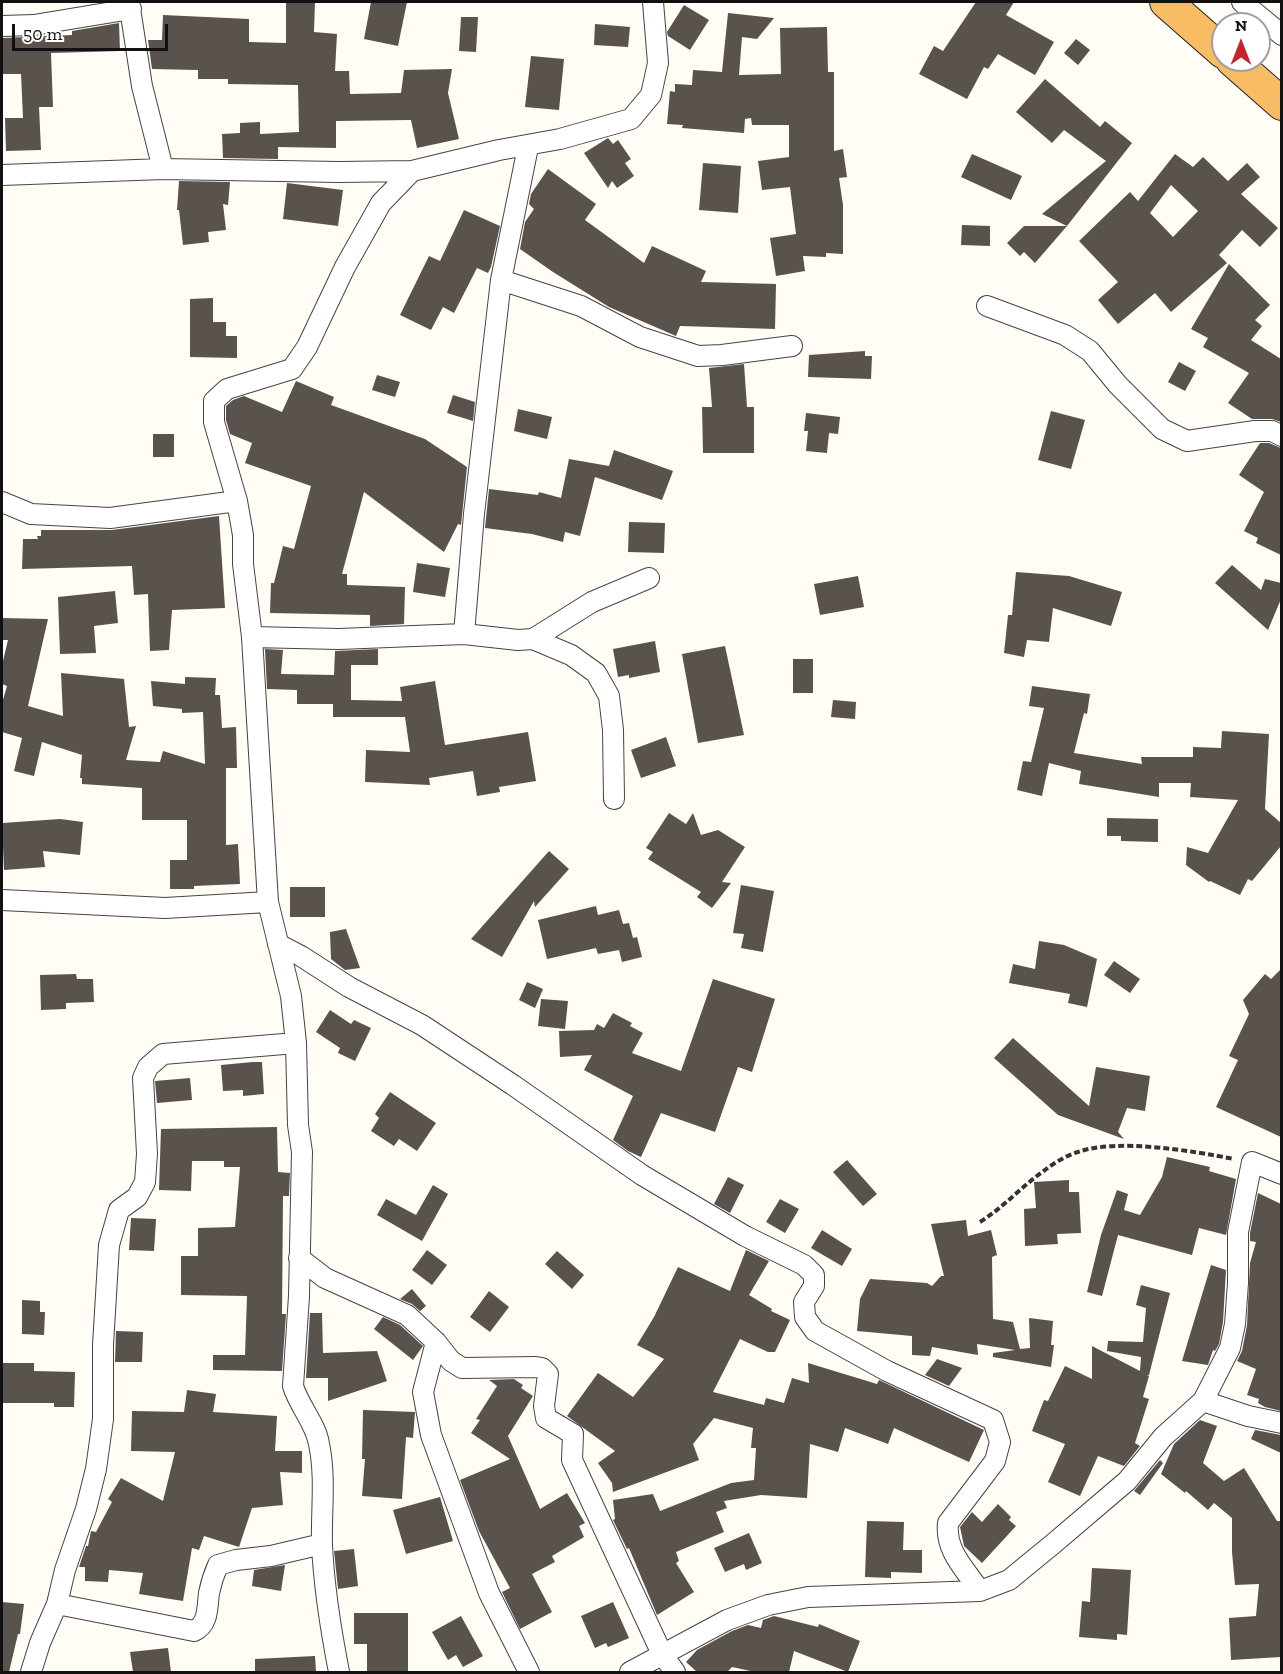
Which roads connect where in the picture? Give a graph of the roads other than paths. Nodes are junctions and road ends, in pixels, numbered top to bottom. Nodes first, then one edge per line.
1 (653, 2) edge
2 (1167, 2) edge
3 (1242, 2) edge
4 (130, 5) edge
5 (2, 26) edge
6 (1281, 35) edge
7 (1211, 41) edge
8 (1245, 72) edge
9 (1281, 104) edge
10 (528, 147) junction
11 (163, 169) junction
12 (412, 171) junction
13 (2, 175) edge
14 (501, 280) junction
15 (987, 306) dead end
16 (792, 346) dead end
17 (1281, 436) edge
18 (237, 501) junction
19 (2, 502) edge
20 (650, 578) dead end
21 (464, 634) junction
22 (252, 637) junction
23 (532, 639) junction
24 (614, 799) dead end
25 (2, 900) edge
26 (268, 902) junction
27 (278, 945) junction
28 (296, 1043) junction
29 (1281, 1174) edge
30 (299, 1258) junction
31 (436, 1342) junction
32 (1203, 1401) junction
33 (1281, 1424) edge
34 (322, 1544) junction
35 (980, 1591) junction
36 (57, 1604) junction
37 (662, 1654) junction
38 (31, 1672) edge
39 (339, 1672) edge
40 (529, 1672) edge
41 (630, 1672) edge
42 (675, 1672) edge

1 - 10 street
2 - 7 highway
3 - 6 street
4 - 5 street
4 - 11 street
8 - 9 highway
10 - 12 street
10 - 14 street
11 - 12 street
11 - 13 street
12 - 18 street
14 - 16 street
14 - 21 street
15 - 17 street
18 - 19 street
18 - 22 street
20 - 23 street
21 - 22 street
21 - 23 street
22 - 26 street
23 - 24 street
25 - 26 street
26 - 27 street
27 - 28 street
27 - 35 street
28 - 30 street
28 - 36 street
29 - 32 street
30 - 31 street
30 - 34 street
31 - 37 street
31 - 40 street
32 - 33 street
32 - 35 street
34 - 36 street
34 - 39 street
35 - 37 street
36 - 38 street
37 - 41 street
37 - 42 street

